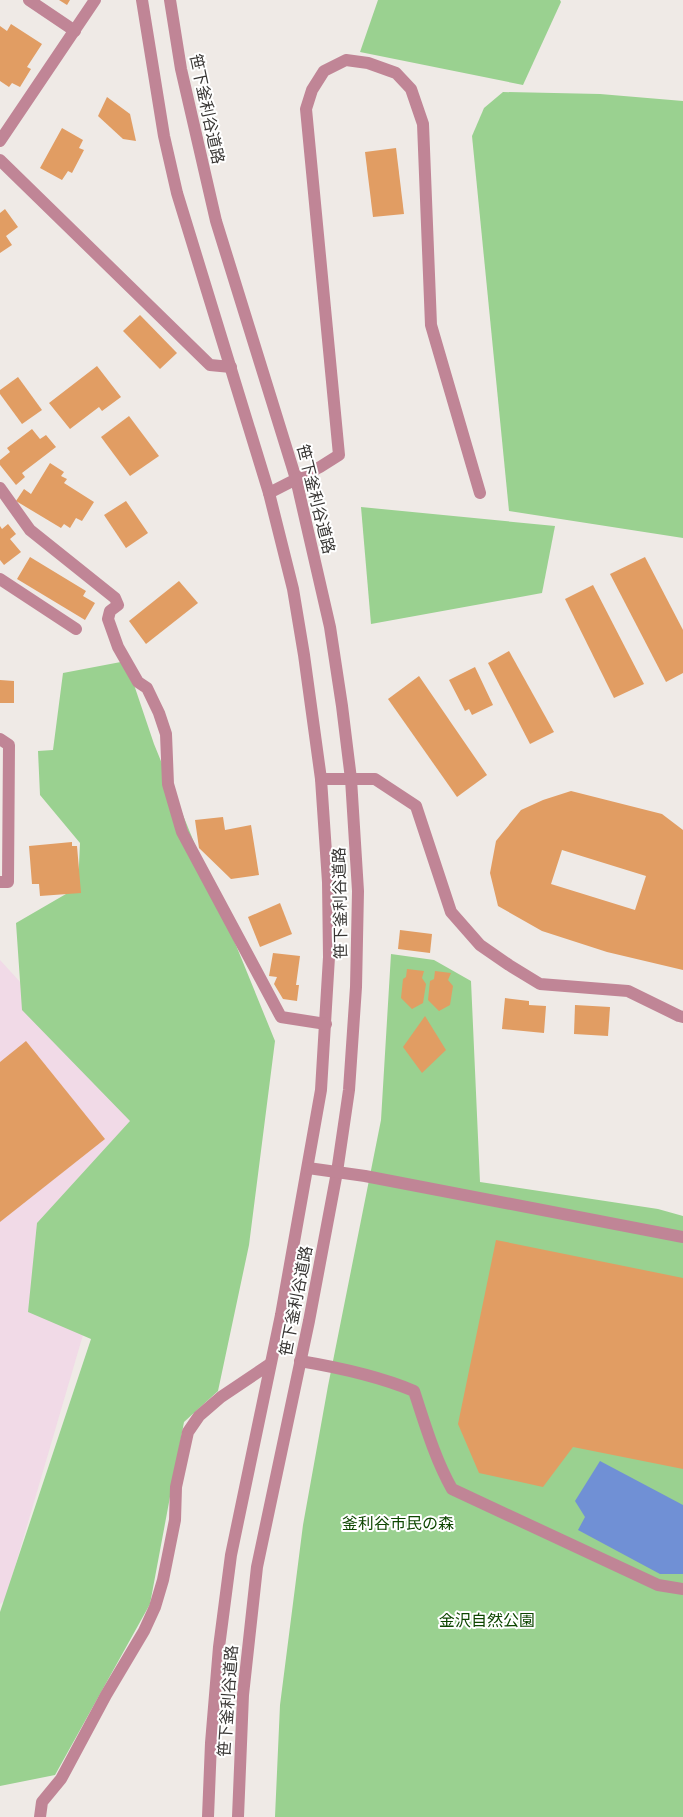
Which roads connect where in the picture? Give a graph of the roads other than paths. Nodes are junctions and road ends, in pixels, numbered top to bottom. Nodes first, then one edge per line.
1 (29, 0) edge
2 (95, 0) edge
3 (142, 0) edge
4 (170, 0) edge
5 (75, 31) junction
6 (0, 141) edge
7 (0, 160) edge
8 (231, 367) junction
9 (296, 479) junction
10 (0, 488) edge
11 (269, 493) junction
12 (480, 493) dead end
13 (0, 578) edge
14 (76, 629) dead end
15 (0, 740) edge
16 (321, 779) junction
17 (351, 779) junction
18 (0, 882) edge
19 (683, 1017) edge
20 (326, 1024) junction
21 (308, 1168) junction
22 (337, 1172) junction
23 (683, 1237) edge
24 (300, 1361) junction
25 (270, 1364) junction
26 (683, 1589) edge
27 (40, 1817) edge
28 (208, 1817) edge
29 (238, 1817) edge

1 - 5 street
2 - 5 street
3 - 8 street, 笹下釜利谷道路
4 - 9 street, 笹下釜利谷道路
5 - 6 street
7 - 8 street
8 - 11 street, 笹下釜利谷道路
9 - 11 street
9 - 12 street
9 - 17 street, 笹下釜利谷道路
10 - 20 street
11 - 16 street, 笹下釜利谷道路
13 - 14 street
15 - 18 street
16 - 17 street
16 - 20 street, 笹下釜利谷道路
17 - 19 street
17 - 22 street, 笹下釜利谷道路
20 - 21 street, 笹下釜利谷道路
21 - 22 street
21 - 25 street, 笹下釜利谷道路
22 - 23 street
22 - 24 street, 笹下釜利谷道路
24 - 26 street
24 - 29 street, 笹下釜利谷道路
25 - 27 street
25 - 28 street, 笹下釜利谷道路

